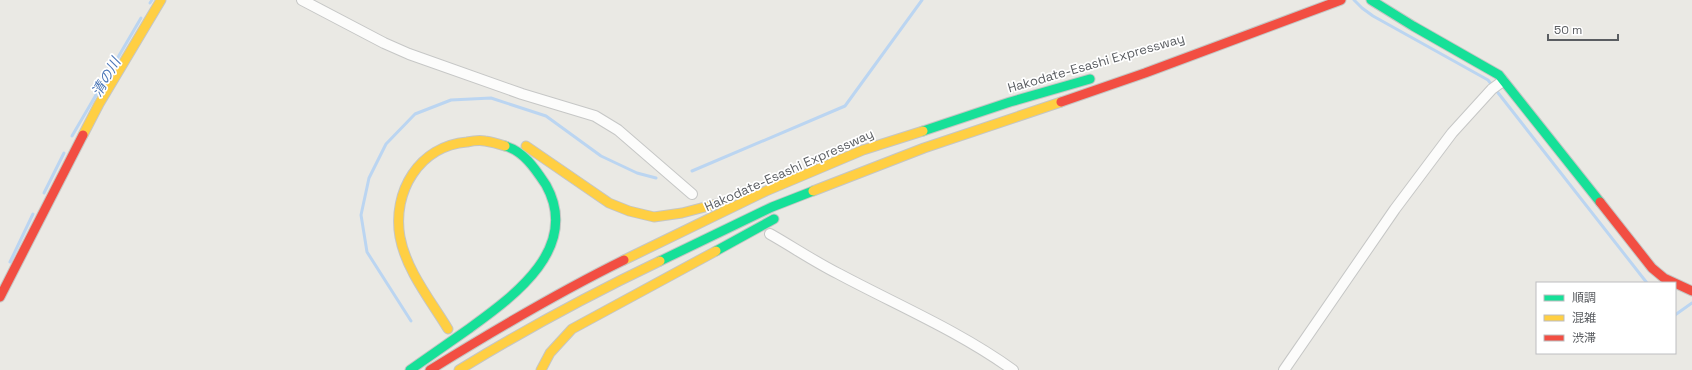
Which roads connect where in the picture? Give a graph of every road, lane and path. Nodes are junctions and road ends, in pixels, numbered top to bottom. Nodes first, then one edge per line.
1 (161, 0) edge
2 (302, 0) edge
3 (1341, 0) edge
4 (1372, 0) edge
5 (1253, 32) junction
6 (1148, 62) dead end
7 (1097, 76) dead end
8 (1497, 85) junction
9 (519, 142) dead end
10 (924, 148) junction
11 (766, 191) junction
12 (692, 194) dead end
13 (804, 204) dead end
14 (783, 214) dead end
15 (770, 234) dead end
16 (390, 235) dead end
17 (1673, 282) edge
18 (1676, 284) edge
19 (1692, 291) edge
20 (0, 297) edge
21 (424, 309) dead end
22 (448, 329) dead end
23 (410, 370) edge
24 (430, 370) edge
25 (459, 370) edge
26 (541, 370) edge
27 (1013, 370) edge
28 (1284, 370) edge

1 - 20 main road
2 - 12 street
3 - 5 main road, Hakodate-Esashi Expressway
4 - 8 main road
5 - 6 main road, Hakodate-Esashi Expressway
5 - 10 main road, Hakodate-Esashi Expressway
7 - 11 main road, Hakodate-Esashi Expressway
8 - 17 main road
8 - 28 street
9 - 11 main road
10 - 13 main road
10 - 25 main road, Hakodate-Esashi Expressway
11 - 24 main road, Hakodate-Esashi Expressway
14 - 26 main road
15 - 27 street
16 - 21 main road
18 - 19 main road
22 - 23 main road

